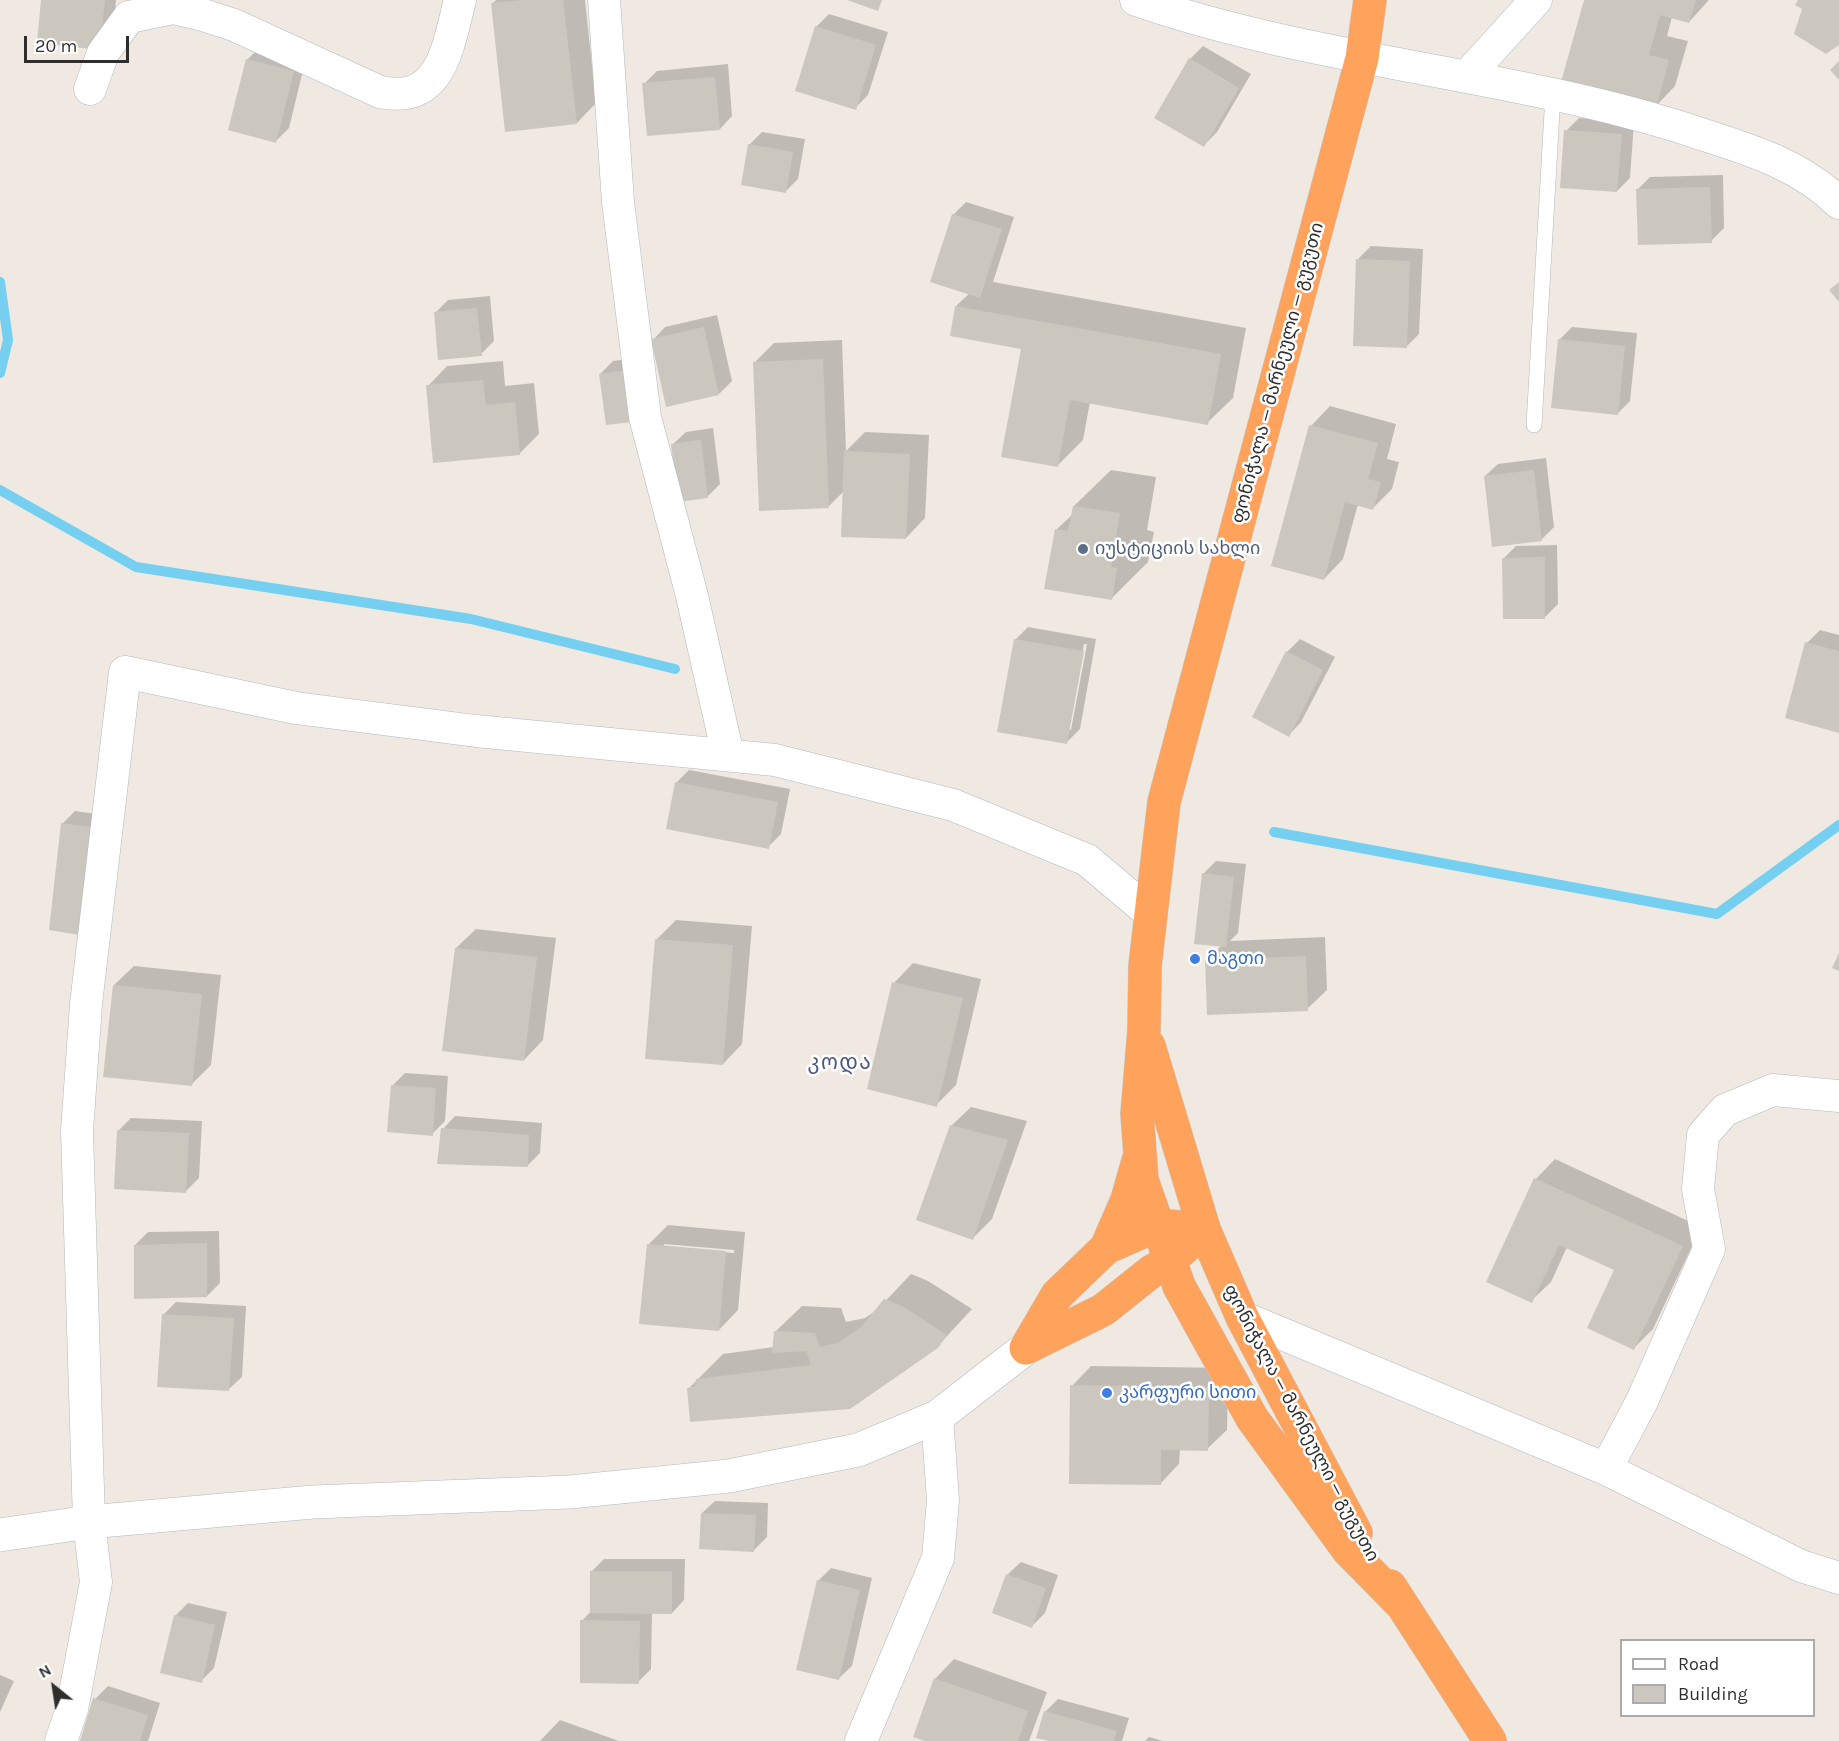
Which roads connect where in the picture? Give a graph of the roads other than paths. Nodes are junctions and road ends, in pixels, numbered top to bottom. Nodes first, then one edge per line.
1 (460, 0) edge
2 (604, 0) edge
3 (1136, 0) edge
4 (1370, 0) edge
5 (1536, 0) edge
6 (1362, 58) junction
7 (1467, 76) junction
8 (90, 89) dead end
9 (1553, 94) junction
10 (1839, 203) edge
11 (1534, 425) dead end
12 (728, 754) junction
13 (1150, 913) junction
14 (1144, 1030) junction
15 (1839, 1096) edge
16 (1139, 1159) junction
17 (1158, 1225) junction
18 (1204, 1229) junction
19 (1106, 1248) junction
20 (1170, 1261) junction
21 (1242, 1317) junction
22 (1026, 1348) junction
23 (937, 1417) junction
24 (1606, 1469) junction
25 (89, 1522) junction
26 (0, 1535) edge
27 (1839, 1578) edge
28 (1402, 1605) junction
29 (61, 1741) edge
30 (861, 1741) edge
31 (1490, 1741) edge

1 - 8 street
2 - 12 street
3 - 6 street
4 - 6 highway, ფონიჭალა — მარნეული — გუგუთი
5 - 7 street
6 - 7 street
6 - 13 highway, ფონიჭალა — მარნეული — გუგუთი
7 - 9 street
9 - 10 street
9 - 11 lane
12 - 13 street
12 - 25 street
13 - 14 highway, ფონიჭალა — მარნეული — გუგუთი
14 - 16 highway, ფონიჭალა — მარნეული — გუგუთი
14 - 18 highway, ფონიჭალა — მარნეული — გუგუთი
15 - 24 street
16 - 17 highway, ფონიჭალა — მარნეული — გუგუთი
16 - 19 highway
17 - 18 highway
17 - 19 highway
17 - 20 highway, ფონიჭალა — მარნეული — გუგუთი
18 - 20 highway
18 - 21 highway, ფონიჭალა — მარნეული — გუგუთი
19 - 22 highway
20 - 22 highway
20 - 28 highway, ფონიჭალა — მარნეული — გუგუთი
21 - 24 street
21 - 28 highway, ფონიჭალა — მარნეული — გუგუთი
22 - 23 street
23 - 25 street
23 - 30 street
24 - 27 street
25 - 26 street
25 - 29 street
28 - 31 highway, ფონიჭალა — მარნეული — გუგუთი

